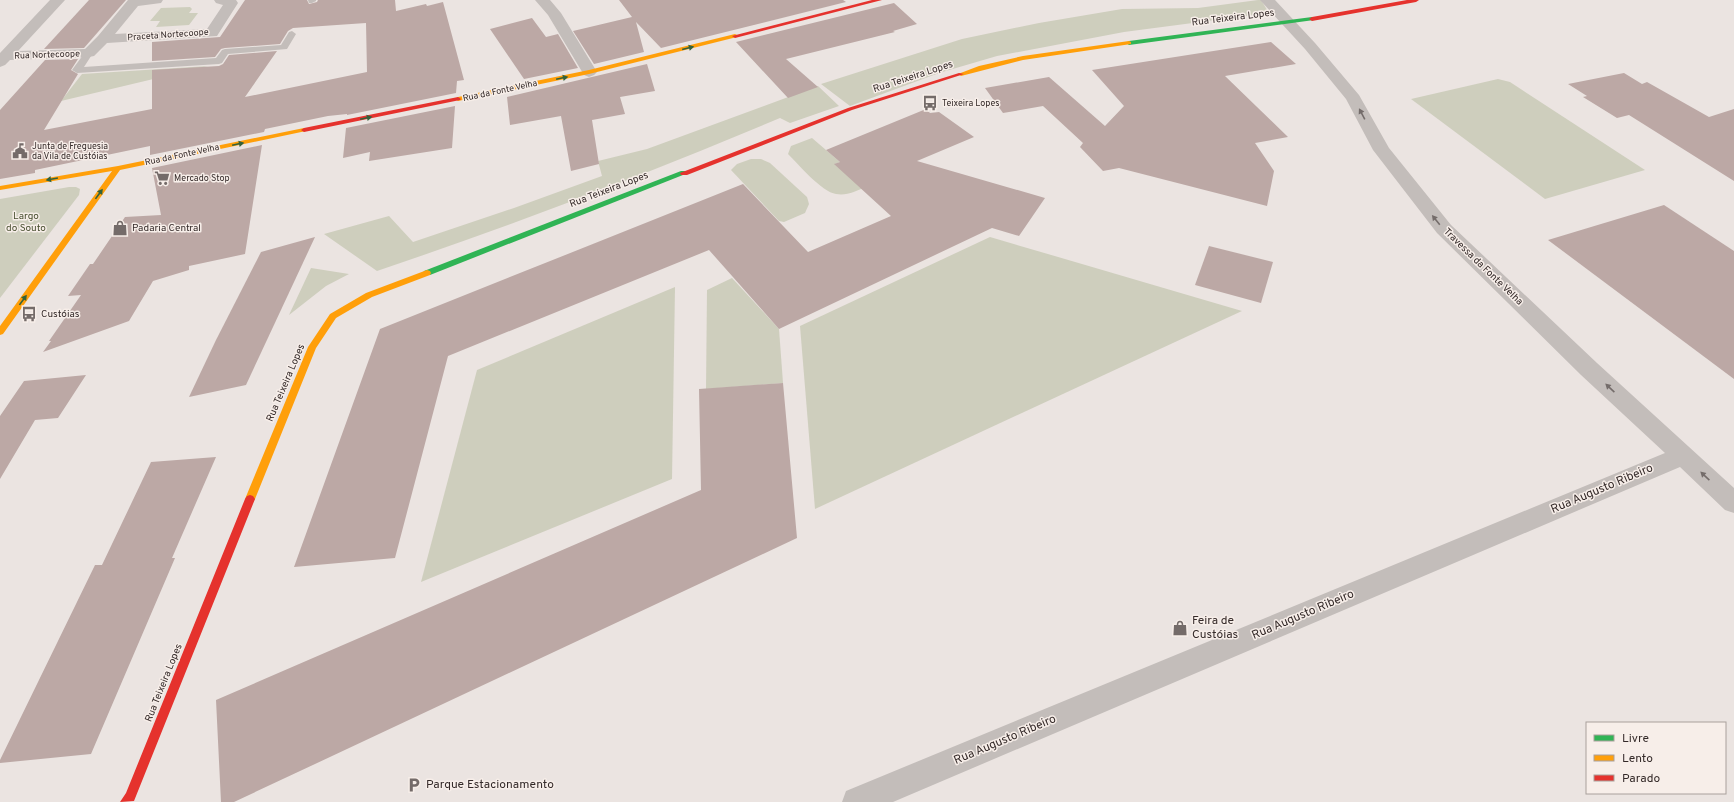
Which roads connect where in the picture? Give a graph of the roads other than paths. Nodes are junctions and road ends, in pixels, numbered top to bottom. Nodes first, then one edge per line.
1 (58, 0) edge
2 (156, 0) edge
3 (221, 0) edge
4 (542, 0) edge
5 (879, 0) edge
6 (1267, 0) edge
7 (1416, 0) edge
8 (135, 1) edge
9 (1288, 22) junction
10 (292, 34) dead end
11 (103, 39) junction
12 (89, 53) junction
13 (3, 59) edge
14 (589, 72) junction
15 (118, 168) junction
16 (0, 188) edge
17 (0, 332) edge
18 (1683, 456) junction
19 (1734, 503) edge
20 (126, 802) edge
21 (858, 802) edge

1 - 13 street
2 - 8 street
3 - 11 street, Praceta Nortecoope
4 - 14 street
14 -> 5 street, Rua da Fonte Velha
6 - 9 street, Travessa da Fonte Velha
7 - 9 street, Rua Teixeira Lopes
8 - 11 street, Rua Nortecoope
18 -> 9 street, Travessa da Fonte Velha
9 - 20 street, Rua Teixeira Lopes
10 - 12 lane
11 - 12 street, Rua Nortecoope
12 - 13 street, Rua Nortecoope
15 -> 14 street, Rua da Fonte Velha
15 -> 16 street
17 -> 15 street
19 -> 18 street, Travessa da Fonte Velha
18 - 21 street, Rua Augusto Ribeiro

